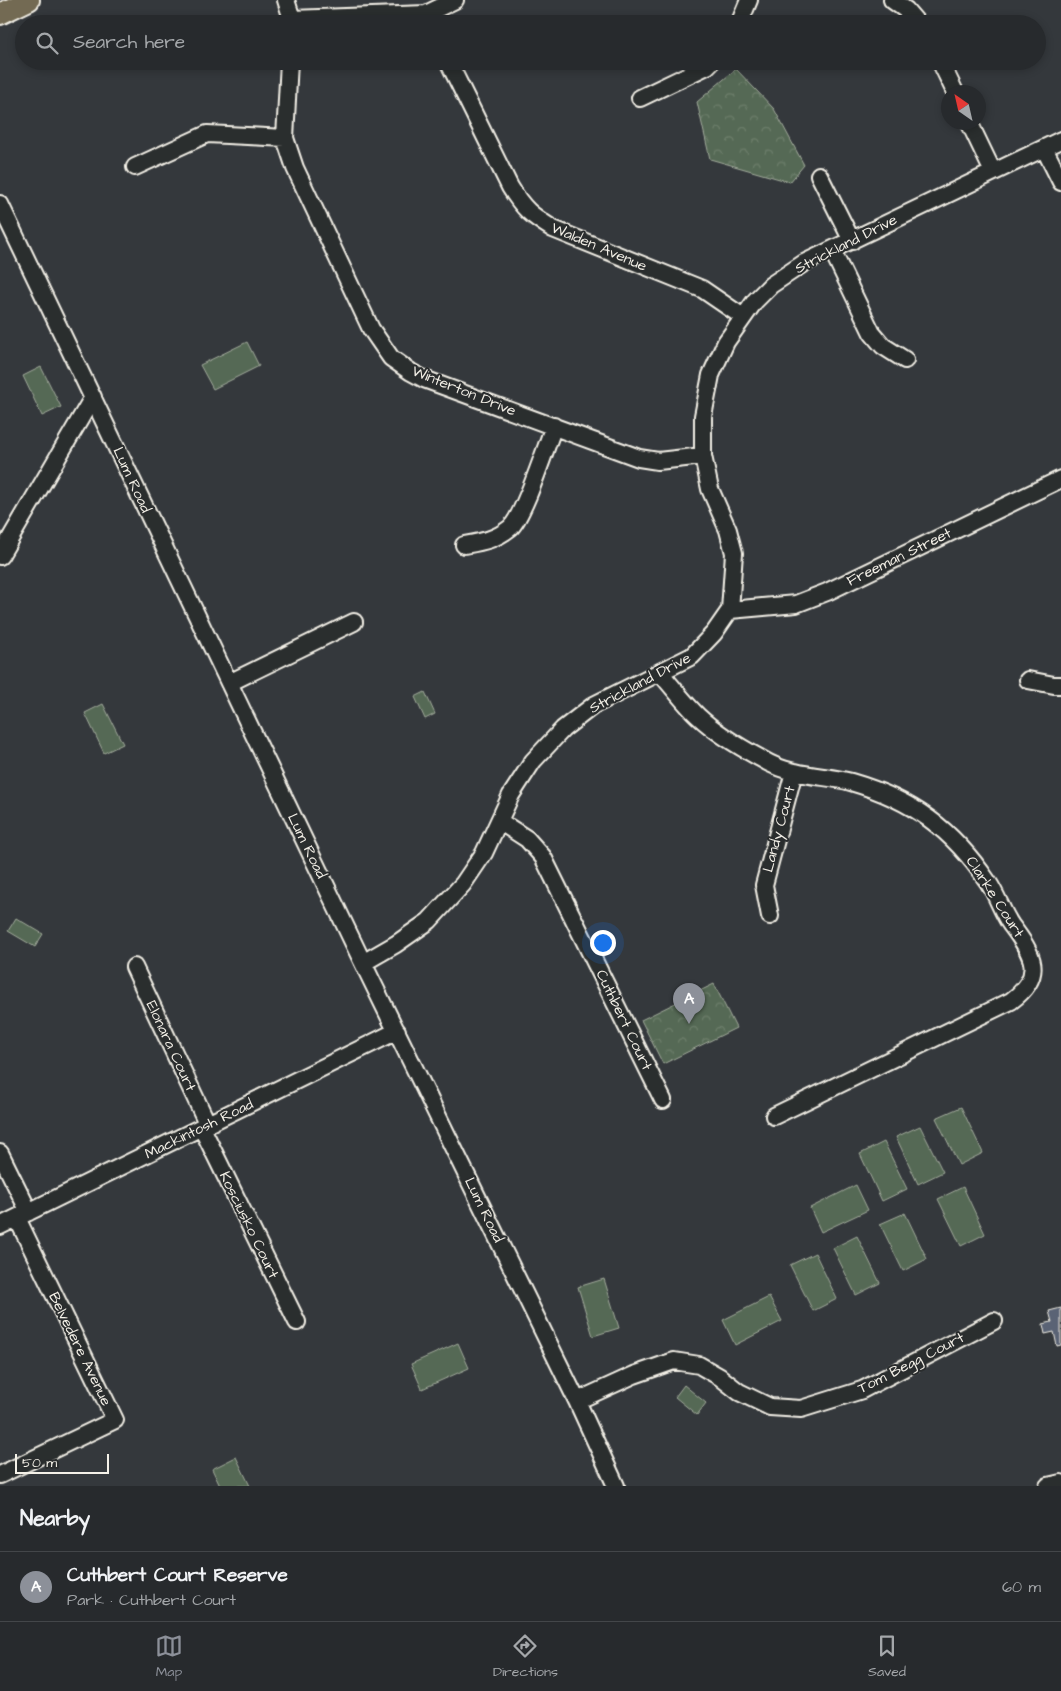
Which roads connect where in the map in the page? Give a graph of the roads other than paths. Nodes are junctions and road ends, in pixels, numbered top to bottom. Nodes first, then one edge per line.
1 (29, 0) edge
2 (286, 0) edge
3 (455, 0) edge
4 (749, 0) edge
5 (892, 0) edge
6 (0, 14) edge
7 (290, 15) edge
8 (434, 15) edge
9 (743, 15) edge
10 (910, 15) edge
11 (290, 70) edge
12 (452, 70) edge
13 (699, 70) edge
14 (944, 70) edge
15 (952, 85) edge
16 (640, 98) dead end
17 (973, 130) edge
18 (286, 138) junction
19 (1061, 140) edge
20 (1044, 148) junction
21 (135, 167) dead end
22 (993, 172) junction
23 (819, 175) dead end
24 (1061, 182) edge
25 (0, 204) edge
26 (852, 241) junction
27 (832, 250) junction
28 (743, 317) junction
29 (905, 360) dead end
30 (93, 397) junction
31 (554, 426) junction
32 (703, 456) junction
33 (1061, 479) edge
34 (464, 545) dead end
35 (0, 555) edge
36 (730, 610) junction
37 (354, 622) dead end
38 (660, 673) junction
39 (1028, 680) dead end
40 (229, 683) junction
41 (1061, 685) edge
42 (794, 772) junction
43 (499, 821) junction
44 (770, 916) dead end
45 (363, 963) junction
46 (134, 967) dead end
47 (397, 1031) junction
48 (663, 1100) dead end
49 (774, 1116) dead end
50 (205, 1126) junction
51 (0, 1153) edge
52 (23, 1215) junction
53 (0, 1226) edge
54 (994, 1321) dead end
55 (297, 1322) dead end
56 (577, 1401) junction
57 (0, 1475) edge
58 (1061, 1482) edge
59 (616, 1486) edge
60 (1048, 1486) edge

1 - 6 main road
2 - 7 street
3 - 8 street
4 - 9 street
5 - 10 street
11 - 18 street, Winterton Drive
12 - 28 street, Walden Avenue
13 - 16 street
14 - 15 street
17 - 22 street
18 - 21 street
18 - 31 street, Winterton Drive
19 - 20 street, Strickland Drive
20 - 22 street, Strickland Drive
20 - 24 street
22 - 26 street, Strickland Drive
23 - 26 street
25 - 30 street, Lum Road
26 - 27 street, Strickland Drive
27 - 28 street, Strickland Drive
27 - 29 street
28 - 32 street, Strickland Drive
30 - 35 street
30 - 40 street, Lum Road
31 - 32 street, Winterton Drive
31 - 34 street
32 - 36 street, Strickland Drive
33 - 36 street, Freeman Street
36 - 38 street, Strickland Drive
37 - 40 street
38 - 42 street, Clarke Court
38 - 43 street, Strickland Drive
39 - 41 street
40 - 45 street, Lum Road
42 - 44 street, Landy Court
42 - 49 street, Clarke Court
43 - 45 street, Strickland Drive
43 - 48 street, Cuthbert Court
45 - 47 street, Lum Road
46 - 50 street, Elonara Court
47 - 50 street, Mackintosh Road
47 - 56 street, Lum Road
50 - 52 street, Mackintosh Road
50 - 55 street, Kosciusko Court
51 - 52 street
52 - 53 street, Mackintosh Road
52 - 57 street, Belvedere Avenue
54 - 56 street, Tom Begg Court
56 - 59 street, Lum Road
58 - 60 street

